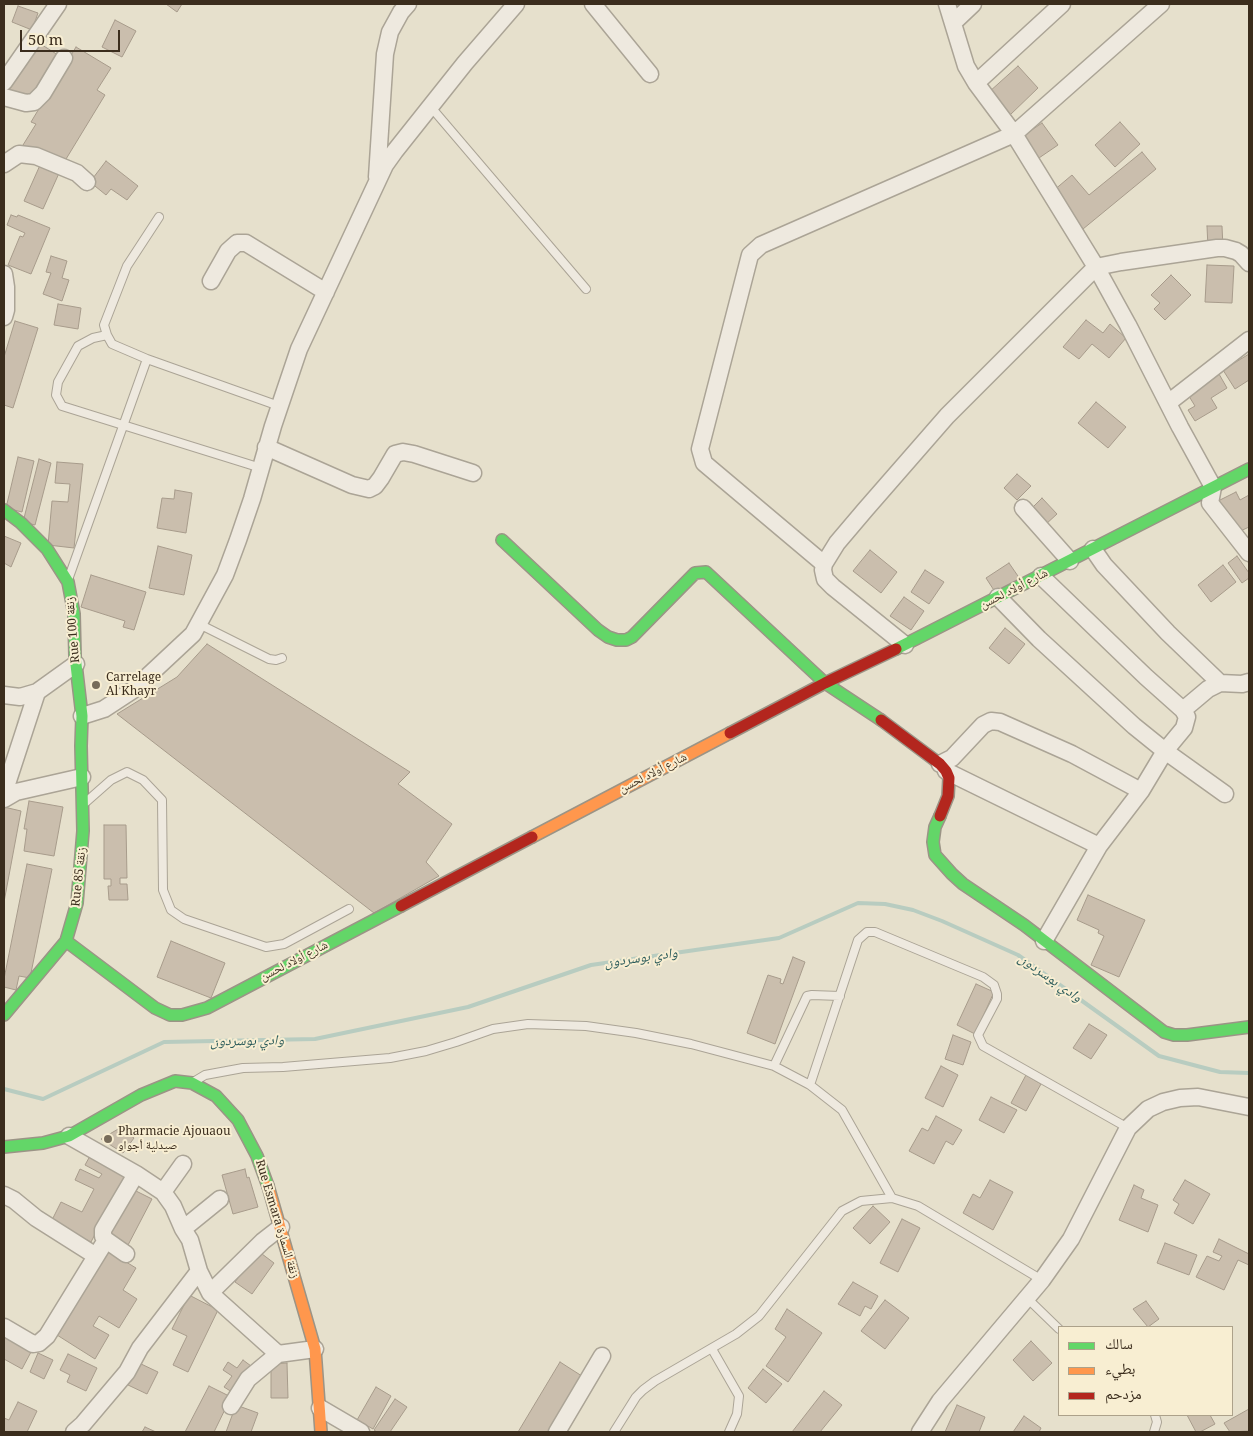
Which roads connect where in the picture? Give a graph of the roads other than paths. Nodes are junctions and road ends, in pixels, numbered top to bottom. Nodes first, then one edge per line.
1 (58, 4) edge
2 (408, 4) edge
3 (516, 4) edge
4 (593, 4) edge
5 (947, 4) edge
6 (973, 4) edge
7 (1062, 4) edge
8 (1161, 4) edge
9 (953, 23) junction
10 (64, 58) dead end
11 (650, 74) dead end
12 (4, 82) edge
13 (976, 83) junction
14 (4, 97) edge
15 (430, 106) junction
16 (1014, 134) junction
17 (4, 164) edge
18 (87, 182) dead end
19 (376, 185) junction
20 (159, 217) dead end
21 (1249, 263) edge
22 (1096, 267) junction
23 (4, 274) edge
24 (212, 281) dead end
25 (586, 288) dead end
26 (326, 292) junction
27 (4, 317) edge
28 (107, 335) junction
29 (1249, 340) edge
30 (147, 359) junction
31 (1168, 403) junction
32 (280, 406) junction
33 (124, 425) junction
34 (266, 448) junction
35 (261, 468) junction
36 (1249, 469) edge
37 (473, 473) dead end
38 (1213, 487) junction
39 (1023, 508) dead end
40 (4, 510) edge
41 (502, 540) dead end
42 (1093, 549) junction
43 (1249, 553) edge
44 (1070, 561) junction
45 (824, 564) junction
46 (1041, 576) junction
47 (68, 582) junction
48 (998, 598) junction
49 (199, 624) junction
50 (905, 645) junction
51 (282, 658) dead end
52 (76, 664) junction
53 (825, 682) junction
54 (1249, 682) edge
55 (1220, 683) junction
56 (37, 692) junction
57 (4, 696) edge
58 (1184, 710) junction
59 (82, 716) junction
60 (1164, 751) junction
61 (943, 768) junction
62 (82, 777) junction
63 (1141, 791) junction
64 (4, 794) edge
65 (1225, 794) dead end
66 (4, 799) edge
67 (82, 805) junction
68 (1099, 846) junction
69 (349, 909) dead end
70 (66, 941) junction
71 (1044, 941) junction
72 (840, 996) junction
73 (10, 998) edge
74 (4, 1015) edge
75 (1249, 1027) edge
76 (774, 1066) junction
77 (192, 1083) junction
78 (810, 1085) junction
79 (1249, 1108) edge
80 (1128, 1128) junction
81 (69, 1136) junction
82 (4, 1147) edge
83 (183, 1164) dead end
84 (136, 1174) junction
85 (164, 1192) junction
86 (4, 1195) edge
87 (892, 1198) junction
88 (220, 1200) dead end
89 (281, 1226) junction
90 (183, 1230) junction
91 (106, 1240) junction
92 (126, 1254) dead end
93 (96, 1256) junction
94 (199, 1271) junction
95 (1042, 1280) junction
96 (210, 1293) junction
97 (1026, 1298) junction
98 (1058, 1327) edge
99 (4, 1328) edge
100 (315, 1348) junction
101 (712, 1349) junction
102 (278, 1354) junction
103 (602, 1356) dead end
104 (231, 1406) dead end
105 (320, 1408) junction
106 (1155, 1416) edge
107 (74, 1432) edge
108 (321, 1432) edge
109 (361, 1432) edge
110 (557, 1432) edge
111 (614, 1432) edge
112 (729, 1432) edge
113 (920, 1432) edge
114 (1154, 1432) edge

1 - 12 street
2 - 19 street
3 - 15 street
4 - 11 street
5 - 9 street
6 - 9 street
7 - 13 street
8 - 16 street
9 - 13 street
10 - 14 street
13 - 16 street
15 - 19 street
15 - 25 lane
16 - 22 street
16 - 45 street
17 - 18 street
19 - 26 street
20 - 28 lane
21 - 22 street
22 - 31 street
22 - 45 street
23 - 27 street
24 - 26 street
26 - 32 street
28 - 30 lane
28 - 33 lane
29 - 31 street
30 - 32 lane
30 - 33 lane
31 - 38 street
32 - 34 street
33 - 35 lane
33 - 47 lane
34 - 35 street
34 - 37 street
35 - 49 street
36 - 38 street, شارع أولاد لحسن
38 - 42 street, شارع أولاد لحسن
38 - 43 street
39 - 44 street
40 - 47 street, Rue 100 زنقة
41 - 53 street
42 - 44 street, شارع أولاد لحسن
42 - 55 street
44 - 46 street, شارع أولاد لحسن
45 - 50 street
46 - 48 street, شارع أولاد لحسن
46 - 58 street
47 - 52 street, Rue 100 زنقة
48 - 50 street, شارع أولاد لحسن
48 - 60 street
49 - 51 lane
49 - 59 street
50 - 53 street, شارع أولاد لحسن
52 - 56 street
52 - 59 street, Rue 100 زنقة
53 - 61 street
53 - 70 street, شارع أولاد لحسن
54 - 55 street
55 - 58 street
56 - 57 street
56 - 64 street
58 - 60 street
59 - 62 street, Rue 85 زنقة
60 - 63 street
60 - 65 street
61 - 63 street
61 - 68 street
61 - 71 street
62 - 66 street
62 - 67 street, Rue 85 زنقة
63 - 68 street
67 - 69 lane
67 - 70 street, Rue 85 زنقة
68 - 71 street
70 - 73 street, Rue 85 زنقة
71 - 75 street
72 - 76 lane
72 - 78 lane
72 - 80 lane
73 - 74 street, Rue 85 زنقة
76 - 77 lane
76 - 78 lane
77 - 81 street, Rue Esmara زنقة السمارة
77 - 89 street, Rue Esmara زنقة السمارة
78 - 87 lane
79 - 80 street
80 - 95 street
81 - 82 street, Rue Esmara زنقة السمارة
81 - 84 street
83 - 85 street
84 - 85 street
84 - 91 street
85 - 90 street
86 - 93 street
87 - 95 lane
87 - 101 lane
88 - 90 street
89 - 96 street
89 - 100 street, Rue Esmara زنقة السمارة
90 - 94 street
91 - 92 street
91 - 93 street
93 - 99 street
94 - 96 street
94 - 107 street
95 - 97 street
96 - 102 street
97 - 98 lane
97 - 113 street
100 - 102 street
100 - 105 street, Rue Esmara زنقة السمارة
101 - 111 lane
101 - 112 lane
102 - 104 street
103 - 110 street
105 - 108 street, Rue Esmara زنقة السمارة
105 - 109 street
106 - 114 lane

